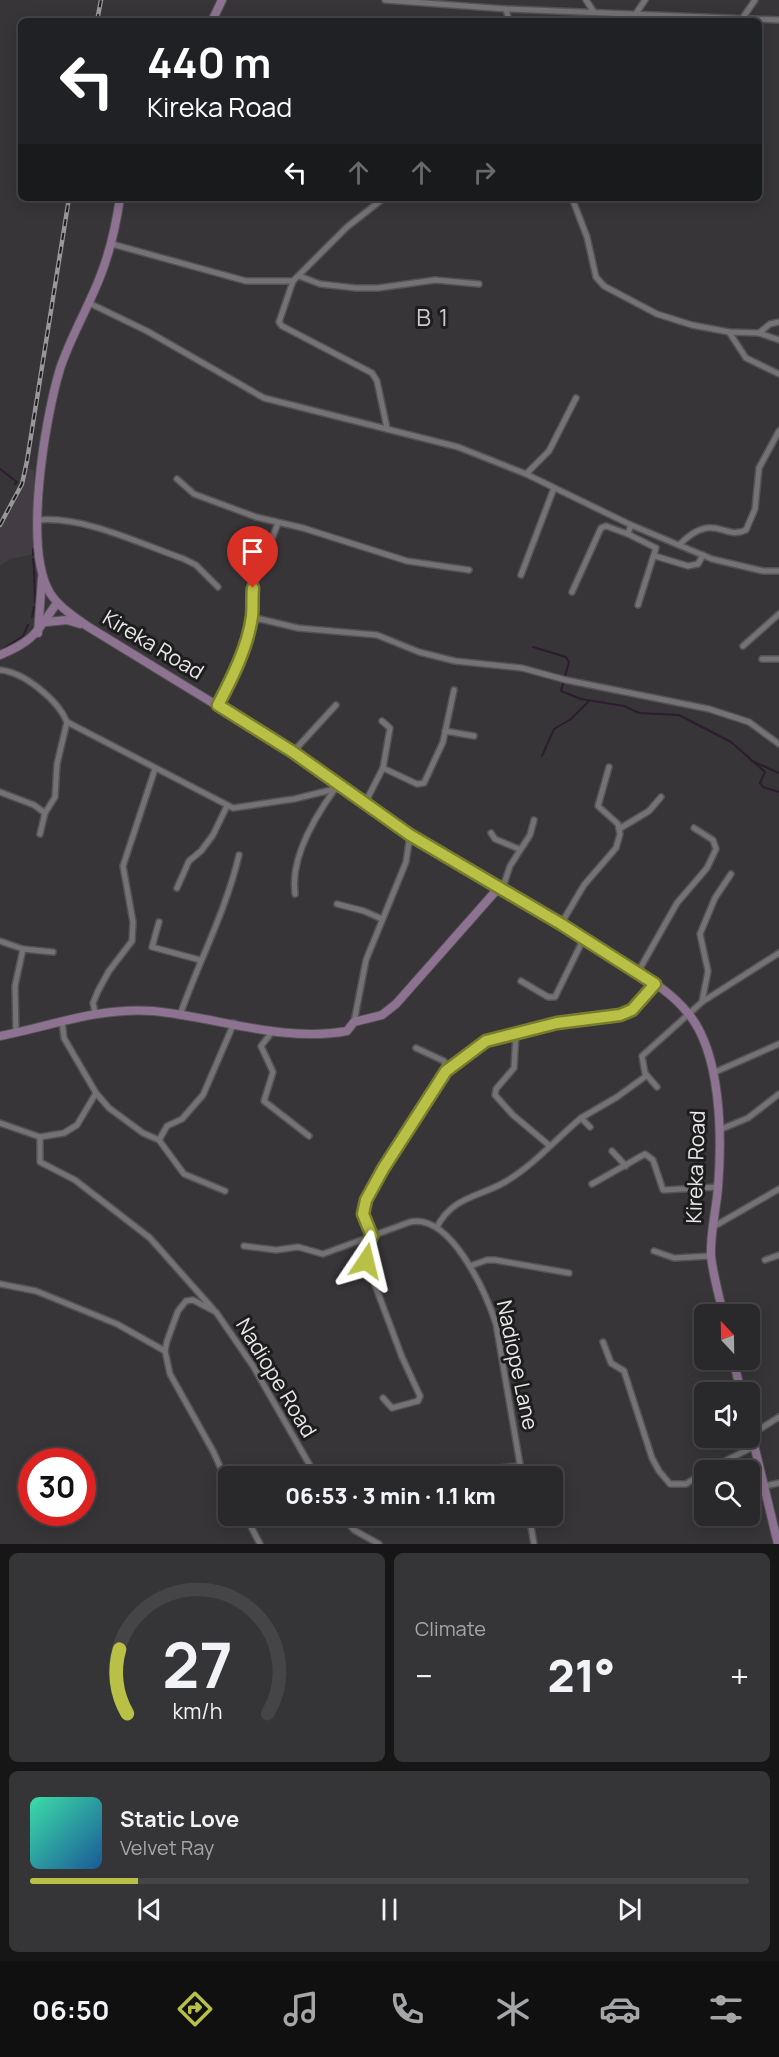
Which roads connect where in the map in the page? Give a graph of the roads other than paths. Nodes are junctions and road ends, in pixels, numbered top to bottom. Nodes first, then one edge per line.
1 (222, 0) edge
2 (385, 0) edge
3 (586, 0) edge
4 (645, 0) edge
5 (755, 0) edge
6 (506, 9) junction
7 (594, 12) junction
8 (635, 15) junction
9 (213, 18) edge
10 (508, 18) edge
11 (715, 18) edge
12 (743, 18) edge
13 (762, 20) edge
14 (779, 20) edge
15 (119, 201) edge
16 (380, 201) edge
17 (573, 201) edge
18 (112, 244) junction
19 (299, 276) junction
20 (293, 281) junction
21 (479, 284) dead end
22 (88, 303) junction
23 (779, 322) edge
24 (729, 332) junction
25 (759, 333) junction
26 (779, 340) edge
27 (779, 374) edge
28 (576, 399) dead end
29 (387, 428) junction
30 (779, 431) edge
31 (526, 474) junction
32 (177, 479) dead end
33 (554, 488) junction
34 (39, 520) junction
35 (278, 523) junction
36 (631, 525) junction
37 (628, 534) junction
38 (679, 545) junction
39 (703, 555) junction
40 (655, 556) junction
41 (42, 567) junction
42 (469, 570) dead end
43 (779, 571) edge
44 (521, 575) dead end
45 (218, 587) dead end
46 (572, 592) dead end
47 (57, 603) junction
48 (638, 605) dead end
49 (779, 614) edge
50 (47, 622) junction
51 (251, 622) junction
52 (87, 626) junction
53 (38, 633) junction
54 (743, 646) dead end
55 (0, 655) edge
56 (762, 659) dead end
57 (779, 659) edge
58 (0, 670) edge
59 (454, 690) dead end
60 (218, 705) junction
61 (336, 705) dead end
62 (382, 721) dead end
63 (67, 722) junction
64 (445, 731) junction
65 (474, 736) dead end
66 (779, 744) edge
67 (293, 752) junction
68 (609, 767) dead end
69 (383, 768) junction
70 (154, 770) junction
71 (338, 787) junction
72 (0, 792) edge
73 (661, 797) dead end
74 (365, 803) junction
75 (227, 806) junction
76 (45, 813) junction
77 (534, 820) dead end
78 (694, 828) dead end
79 (619, 829) junction
80 (491, 833) dead end
81 (40, 834) dead end
82 (410, 835) junction
83 (519, 849) junction
84 (239, 855) dead end
85 (731, 874) dead end
86 (177, 888) dead end
87 (498, 888) junction
88 (295, 894) dead end
89 (337, 904) dead end
90 (382, 919) junction
91 (159, 922) dead end
92 (561, 924) junction
93 (584, 938) junction
94 (0, 941) edge
95 (23, 949) junction
96 (53, 952) dead end
97 (779, 953) edge
98 (200, 960) junction
99 (638, 972) junction
100 (521, 981) dead end
101 (655, 984) junction
102 (702, 1002) junction
103 (95, 1012) junction
104 (689, 1014) junction
105 (180, 1015) junction
106 (62, 1021) junction
107 (354, 1022) junction
108 (234, 1023) junction
109 (272, 1032) junction
110 (16, 1033) junction
111 (516, 1033) junction
112 (0, 1036) edge
113 (779, 1044) edge
114 (416, 1048) dead end
115 (446, 1071) junction
116 (713, 1073) junction
117 (646, 1076) junction
118 (657, 1087) dead end
119 (96, 1093) junction
120 (779, 1095) edge
121 (581, 1118) junction
122 (0, 1123) edge
123 (590, 1127) dead end
124 (719, 1130) junction
125 (309, 1136) dead end
126 (40, 1137) junction
127 (159, 1140) junction
128 (550, 1146) junction
129 (612, 1151) dead end
130 (626, 1166) junction
131 (592, 1184) dead end
132 (718, 1187) junction
133 (779, 1190) edge
134 (225, 1191) dead end
135 (437, 1227) junction
136 (713, 1227) junction
137 (372, 1236) junction
138 (244, 1246) dead end
139 (654, 1251) dead end
140 (779, 1255) edge
141 (711, 1256) junction
142 (765, 1260) dead end
143 (470, 1266) junction
144 (570, 1273) dead end
145 (0, 1284) edge
146 (721, 1304) edge
147 (216, 1312) junction
148 (603, 1342) dead end
149 (165, 1351) junction
150 (383, 1398) dead end
151 (779, 1417) edge
152 (760, 1426) edge
153 (750, 1448) edge
154 (755, 1448) edge
155 (727, 1460) edge
156 (220, 1466) edge
157 (310, 1466) edge
158 (520, 1466) edge
159 (694, 1479) edge
160 (779, 1483) edge
161 (765, 1486) junction
162 (251, 1526) edge
163 (351, 1526) edge
164 (531, 1526) edge
165 (260, 1544) edge
166 (379, 1544) edge
167 (534, 1544) edge
168 (778, 1544) edge

1 - 9 main road
2 - 6 street
3 - 7 street
4 - 8 street
5 - 12 street
6 - 7 street
6 - 10 street
7 - 8 street
8 - 11 street
13 - 14 street
15 - 18 main road, Kireka Road
16 - 19 street
17 - 24 street
18 - 20 street
18 - 22 main road, Kireka Road
19 - 20 street
19 - 21 street
20 - 29 street
22 - 29 street
22 - 34 main road, Kireka Road
23 - 25 street
24 - 25 street
24 - 27 street
25 - 26 street
28 - 31 street
29 - 31 street
30 - 38 street
31 - 33 street
32 - 35 street
33 - 36 street
33 - 44 street
34 - 41 main road, Kireka Road
34 - 45 street
35 - 42 street
35 - 51 street
36 - 37 street
36 - 38 street
37 - 40 street
37 - 46 street
38 - 39 street
39 - 40 street
39 - 43 street
40 - 48 street
41 - 47 main road, Kireka Road
41 - 53 main road
47 - 50 main road
47 - 52 main road, Kireka Road
49 - 54 street
50 - 52 main road
50 - 53 main road
51 - 60 street
51 - 66 street
52 - 60 main road, Kireka Road
53 - 55 main road
56 - 57 street
58 - 63 street
59 - 64 street
60 - 67 main road, Kireka Road
61 - 67 street
62 - 69 street
63 - 70 street
63 - 76 street
64 - 65 street
64 - 69 street
67 - 71 main road, Kireka Road
68 - 79 street
69 - 74 street
70 - 75 street
70 - 103 street
71 - 74 main road, Kireka Road
71 - 75 street
71 - 88 street
72 - 76 street
73 - 79 street
74 - 82 main road, Kireka Road
75 - 86 street
76 - 81 street
77 - 83 street
78 - 99 street
79 - 92 street
80 - 83 street
82 - 87 main road, Kireka Road
82 - 90 street
83 - 87 street
84 - 98 street
85 - 102 street
87 - 92 main road, Kireka Road
87 - 107 main road
89 - 90 street
90 - 107 street
91 - 98 street
92 - 93 main road, Kireka Road
93 - 99 main road, Kireka Road
93 - 100 street
94 - 95 street
95 - 96 street
95 - 110 street
97 - 102 street
98 - 105 street
99 - 101 main road, Kireka Road
101 - 104 main road, Kireka Road
101 - 111 street
102 - 104 street
103 - 105 main road
103 - 106 main road
104 - 116 main road, Kireka Road
104 - 117 street
105 - 108 main road
106 - 110 main road
106 - 119 street
107 - 109 main road
108 - 109 main road
108 - 127 street
109 - 125 street
110 - 112 main road
111 - 115 street
111 - 128 street
113 - 116 street
114 - 115 street
115 - 137 street
116 - 124 main road, Kireka Road
117 - 118 street
117 - 121 street
119 - 126 street
119 - 127 street
120 - 124 street
121 - 123 street
121 - 128 street
122 - 126 street
124 - 132 main road, Kireka Road
126 - 147 street
127 - 134 street
128 - 135 street
129 - 130 street
130 - 131 street
130 - 132 street
132 - 136 main road, Kireka Road
133 - 136 street
135 - 137 street
135 - 143 street, Nadiope Lane
136 - 141 main road, Kireka Road
137 - 138 street
137 - 150 street
139 - 141 street
140 - 142 street
141 - 146 main road, Kireka Road
143 - 144 street
143 - 158 street, Nadiope Lane
145 - 149 street
147 - 149 street, Nadiope Road
147 - 157 street, Nadiope Road
148 - 159 street
149 - 156 street
151 - 152 street
153 - 155 street
154 - 161 main road
160 - 161 street
161 - 168 main road
162 - 165 street
163 - 166 street
164 - 167 street

